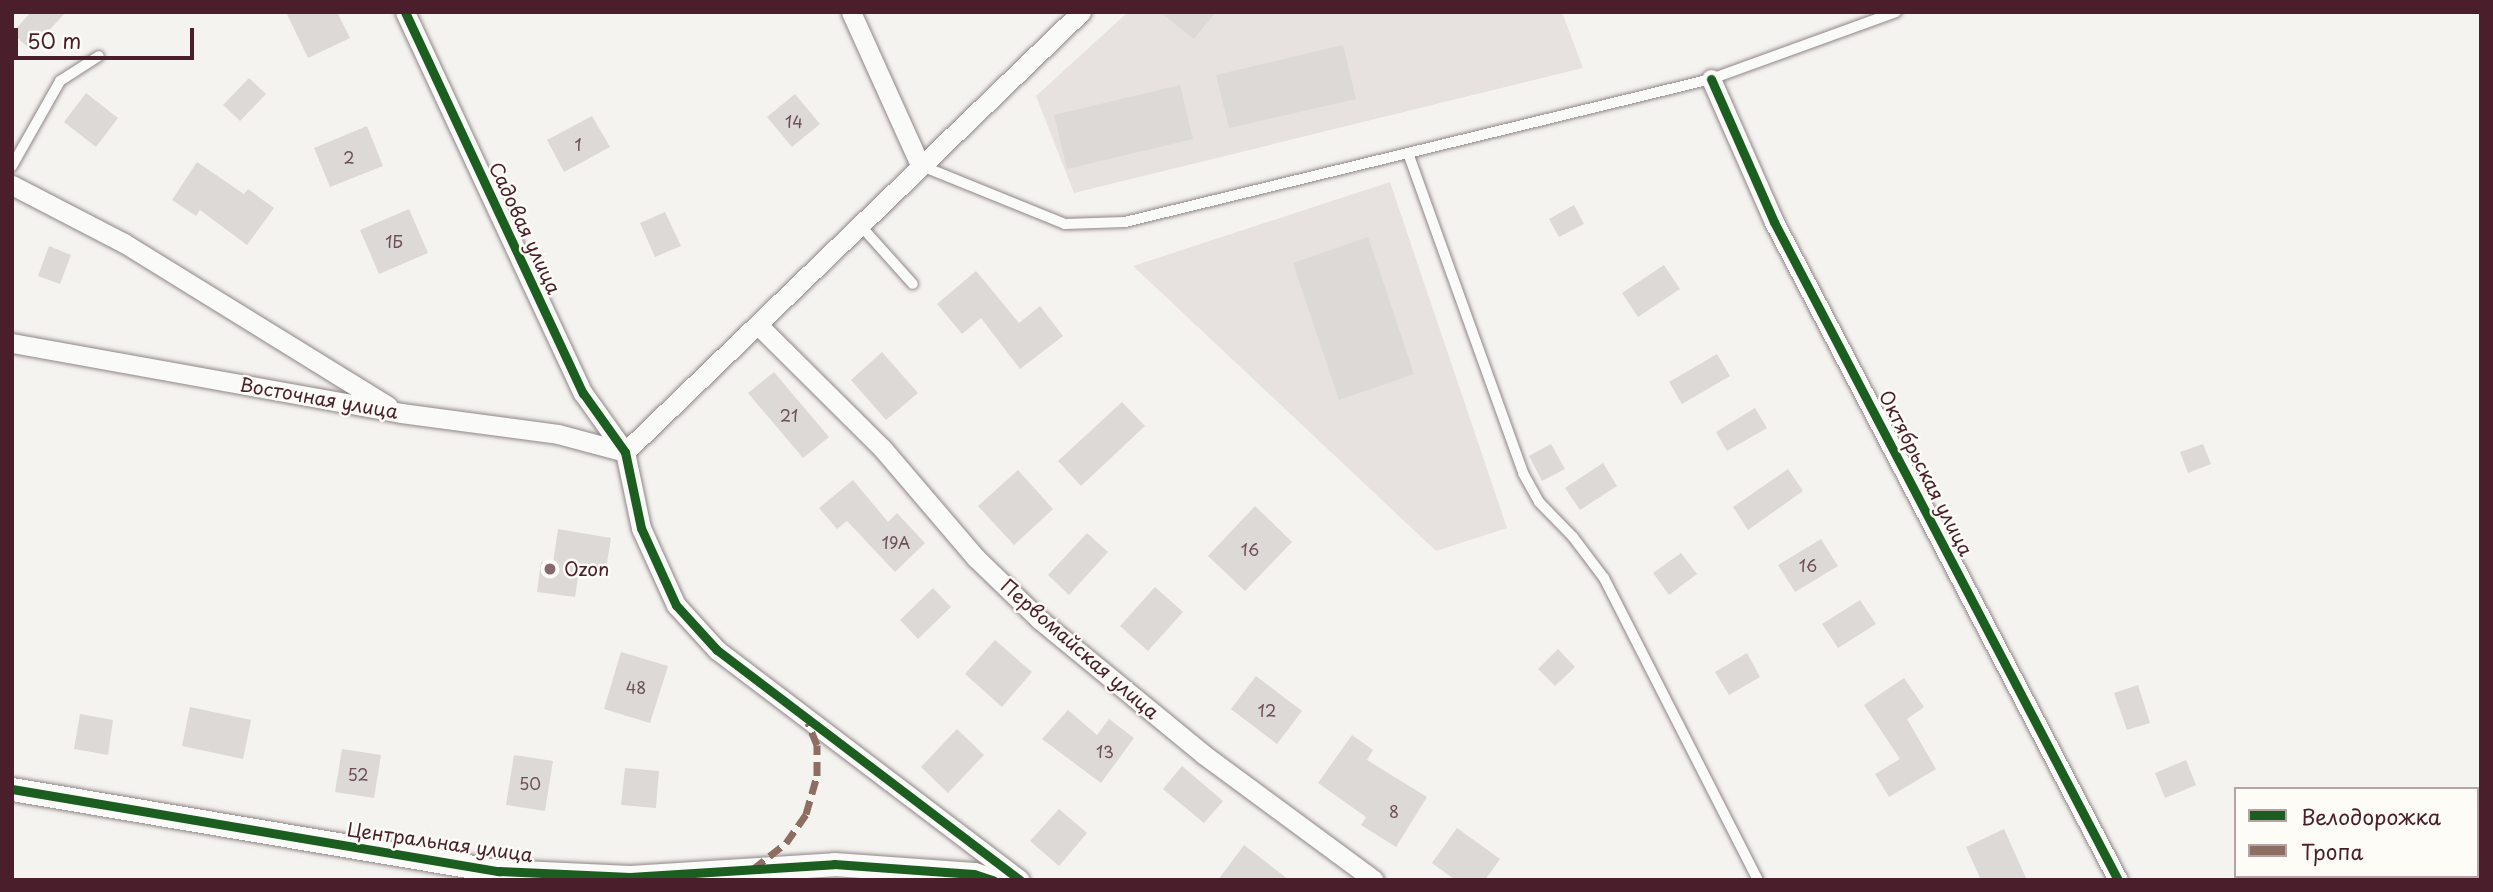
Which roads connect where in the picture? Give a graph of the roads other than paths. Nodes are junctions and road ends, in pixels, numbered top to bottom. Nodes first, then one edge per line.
1 (405, 12) edge
2 (851, 12) edge
3 (1081, 12) edge
4 (1896, 12) edge
5 (99, 56) dead end
6 (1712, 79) junction
7 (1408, 153) junction
8 (920, 165) junction
9 (12, 166) edge
10 (12, 185) edge
11 (859, 224) junction
12 (913, 284) dead end
13 (758, 325) junction
14 (12, 343) edge
15 (401, 413) junction
16 (625, 452) junction
17 (12, 789) edge
18 (731, 875) edge
19 (993, 880) edge
20 (1020, 880) edge
21 (1374, 880) edge
22 (1758, 880) edge
23 (2118, 880) edge

1 - 16 street, Садовая улица
2 - 8 street
3 - 8 street
4 - 6 lane
5 - 9 lane
6 - 7 lane
6 - 23 street, Октябрьская улица
7 - 8 lane
7 - 22 lane
8 - 11 street
10 - 15 street
11 - 12 lane
11 - 13 street
13 - 16 street
13 - 21 street, Первомайская улица
14 - 15 street, Восточная улица
15 - 16 street, Восточная улица
16 - 20 street
17 - 18 street, Центральная улица
18 - 19 street, Центральная улица

